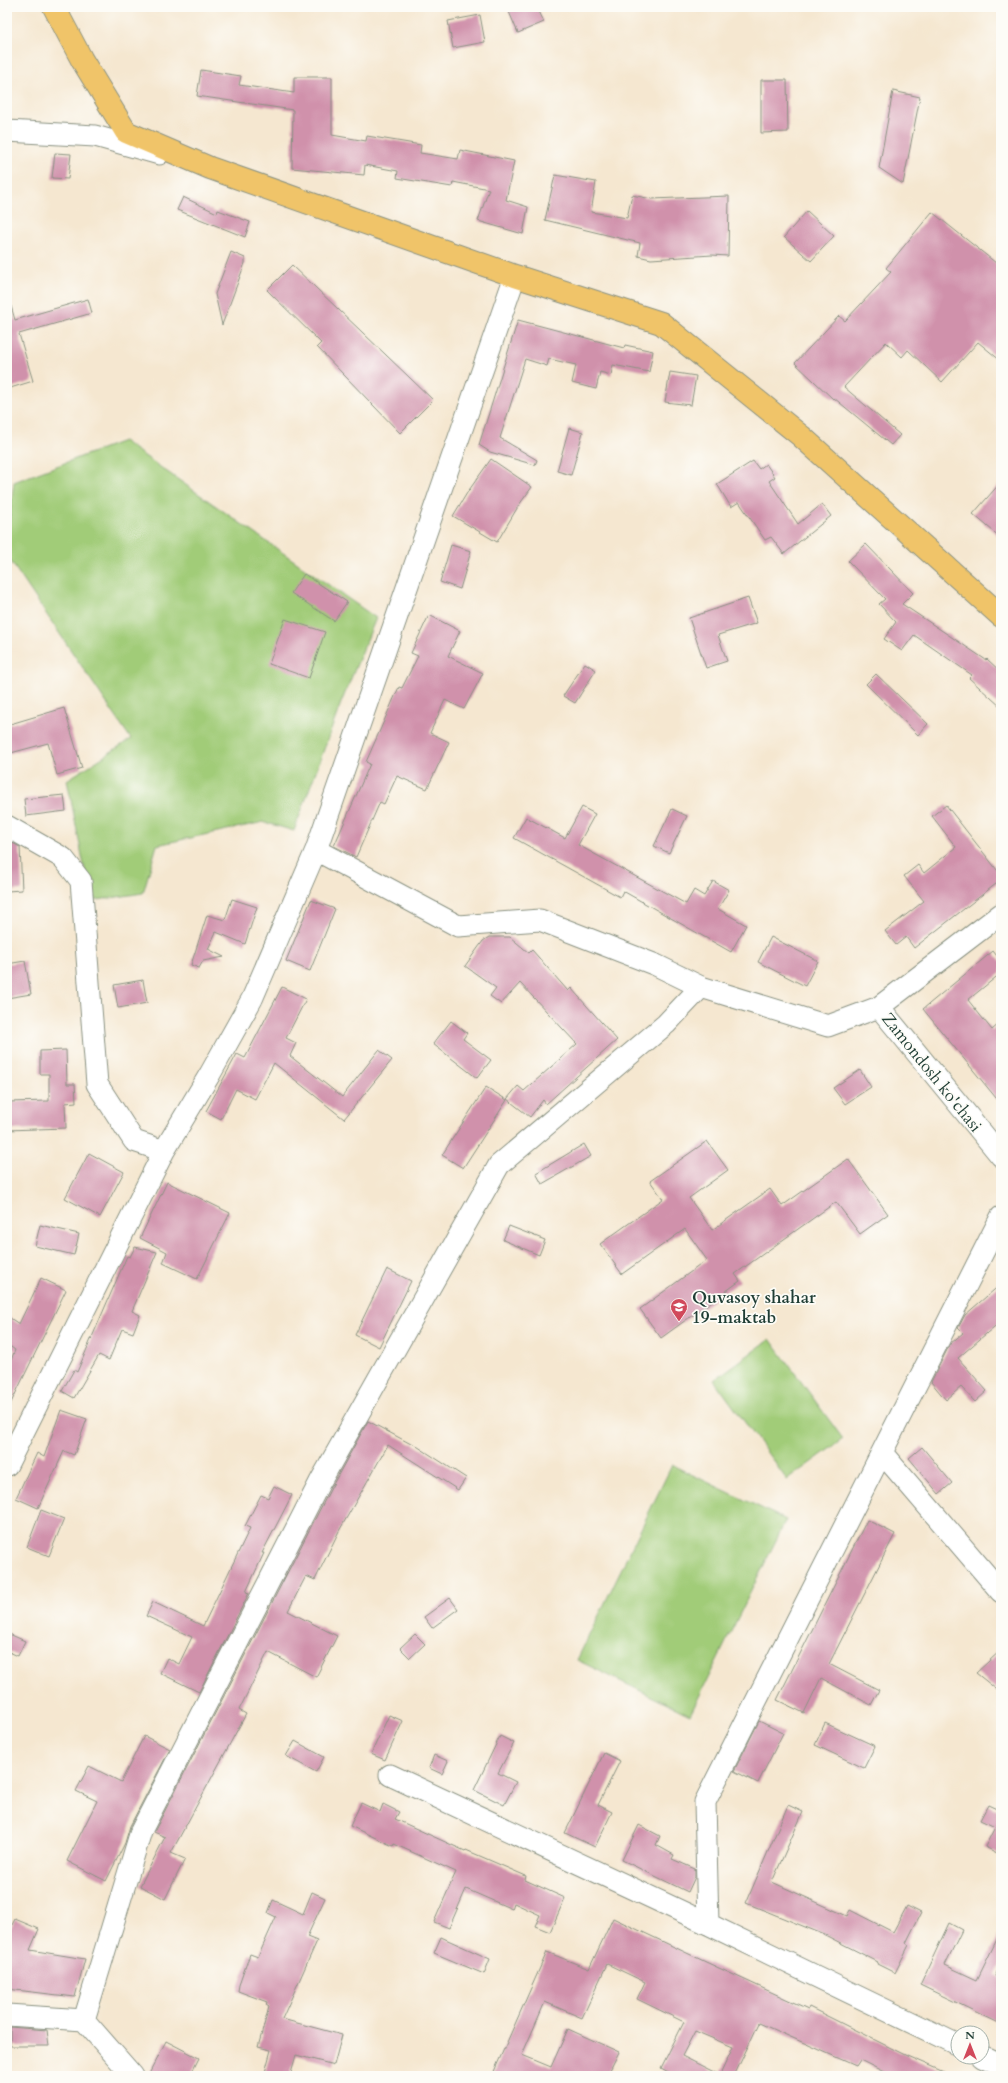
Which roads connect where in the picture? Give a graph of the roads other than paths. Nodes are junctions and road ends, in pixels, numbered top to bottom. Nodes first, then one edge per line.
1 (54, 7) edge
2 (7, 131) edge
3 (210, 168) junction
4 (515, 276) junction
5 (1001, 616) edge
6 (7, 826) edge
7 (316, 850) junction
8 (1001, 914) edge
9 (701, 987) junction
10 (879, 1008) junction
11 (164, 1151) junction
12 (1001, 1156) edge
13 (1001, 1217) edge
14 (883, 1454) junction
15 (7, 1465) edge
16 (1001, 1592) edge
17 (390, 1775) dead end
18 (708, 1924) junction
19 (7, 2015) edge
20 (84, 2020) junction
21 (950, 2041) edge
22 (990, 2060) edge
23 (1001, 2065) edge
24 (133, 2076) edge

1 - 3 main road
2 - 3 street
3 - 4 main road
4 - 5 main road
4 - 7 street
6 - 11 street
7 - 9 street
7 - 11 street
8 - 10 street
9 - 10 street
9 - 20 street
10 - 12 street, Zamondosh ko'chasi
11 - 15 street
13 - 14 street
14 - 16 street
14 - 18 street
17 - 18 street
18 - 21 street
19 - 20 street
20 - 24 street
22 - 23 street

